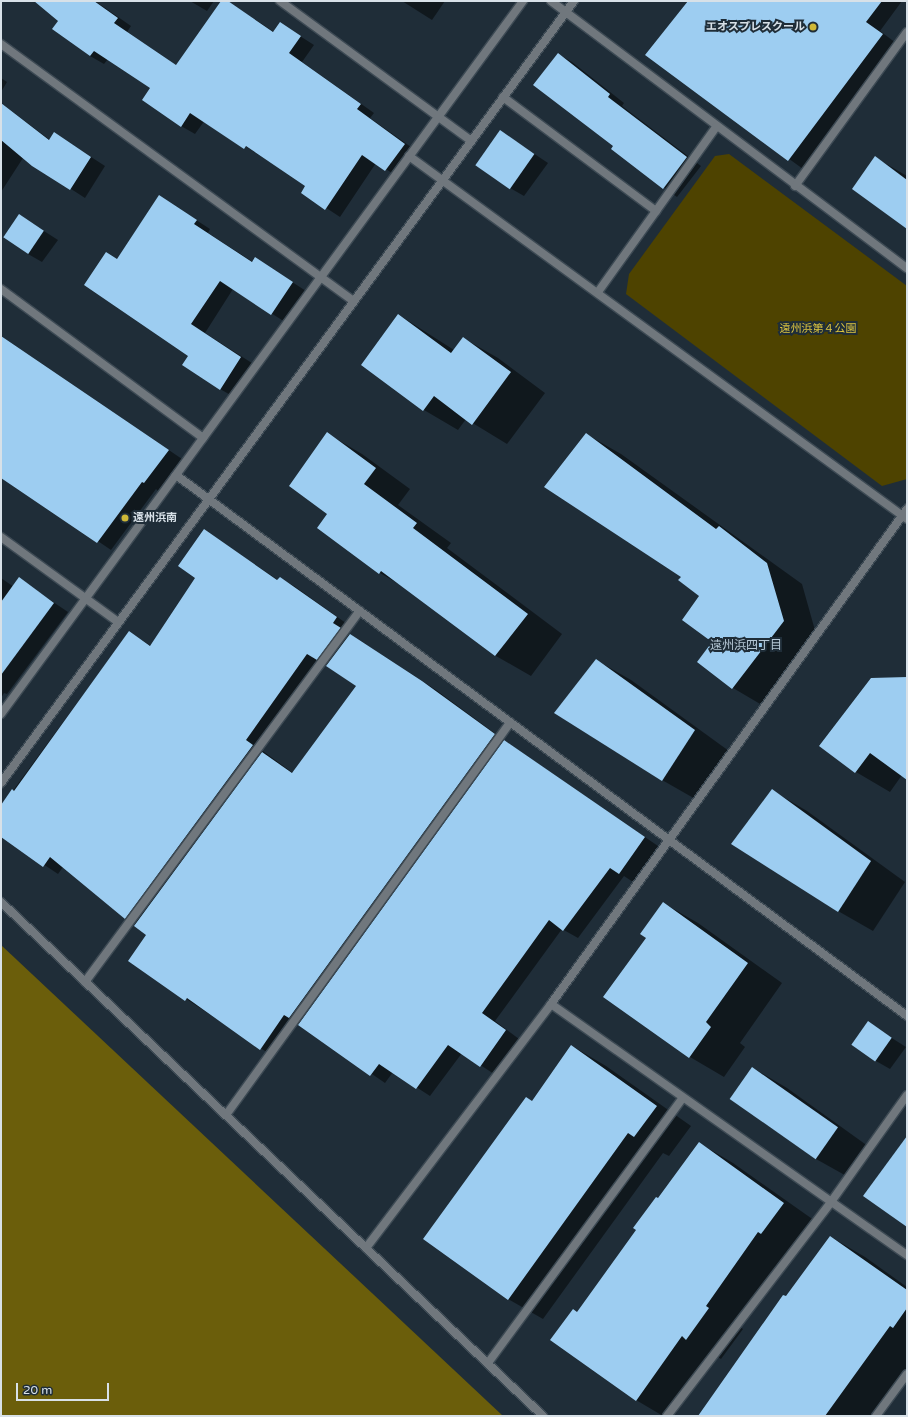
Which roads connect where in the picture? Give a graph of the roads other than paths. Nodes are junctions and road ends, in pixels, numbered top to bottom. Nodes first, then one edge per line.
1 (280, 1) edge
2 (523, 1) edge
3 (551, 1) edge
4 (574, 1) edge
5 (565, 12) junction
6 (907, 32) edge
7 (1, 44) edge
8 (503, 97) junction
9 (438, 117) junction
10 (716, 126) junction
11 (471, 141) junction
12 (410, 156) junction
13 (443, 180) junction
14 (795, 186) junction
15 (656, 211) junction
16 (907, 268) edge
17 (321, 277) junction
18 (1, 289) edge
19 (598, 292) junction
20 (353, 301) junction
21 (203, 438) junction
22 (176, 475) junction
23 (209, 499) junction
24 (905, 514) edge
25 (1, 537) edge
26 (85, 599) junction
27 (360, 612) junction
28 (118, 622) junction
29 (1, 714) edge
30 (510, 722) junction
31 (1, 783) edge
32 (670, 840) junction
33 (1, 902) edge
34 (85, 982) junction
35 (551, 1004) junction
36 (907, 1016) edge
37 (907, 1094) edge
38 (683, 1098) junction
39 (226, 1115) junction
40 (831, 1202) junction
41 (366, 1248) junction
42 (907, 1255) edge
43 (488, 1363) junction
44 (907, 1374) edge
45 (543, 1416) edge
46 (667, 1416) edge
47 (876, 1416) edge

1 - 9 street
2 - 9 street
3 - 5 street
4 - 5 street
5 - 8 street
5 - 10 street
6 - 14 street
7 - 17 street
8 - 11 street
8 - 15 street
9 - 11 street
9 - 12 street
10 - 14 street
10 - 15 street
11 - 13 street
12 - 13 street
12 - 17 street
13 - 19 street
13 - 20 street
14 - 16 street
15 - 19 street
17 - 20 street
17 - 21 street
18 - 21 street
19 - 24 street
20 - 23 street
21 - 22 street
22 - 23 street
22 - 26 street
23 - 27 street
23 - 28 street
24 - 32 street
25 - 26 street
26 - 28 street
26 - 29 street
27 - 30 street
27 - 34 street
28 - 31 street
30 - 32 street
30 - 39 street
32 - 35 street
32 - 36 street
33 - 34 street
34 - 39 street
35 - 38 street
35 - 41 street
37 - 40 street
38 - 40 street
38 - 43 street
39 - 41 street
40 - 42 street
40 - 46 street
41 - 43 street
43 - 45 street
44 - 47 street

